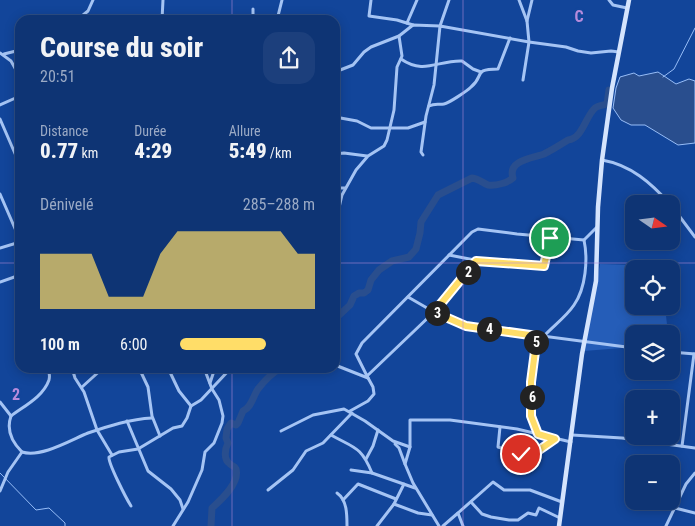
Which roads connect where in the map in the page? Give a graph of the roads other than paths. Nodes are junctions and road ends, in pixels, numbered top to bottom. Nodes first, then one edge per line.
1 (93, 0) edge
2 (162, 0) edge
3 (282, 0) edge
4 (371, 0) edge
5 (417, 0) edge
6 (449, 0) edge
7 (519, 0) edge
8 (532, 0) edge
9 (609, 0) edge
10 (629, 0) edge
11 (628, 8) junction
12 (253, 9) dead end
13 (83, 15) edge
14 (162, 15) edge
15 (253, 15) edge
16 (278, 15) edge
17 (527, 21) junction
18 (407, 23) junction
19 (413, 25) junction
20 (440, 26) junction
21 (399, 36) junction
22 (510, 38) junction
23 (529, 42) junction
24 (15, 51) edge
25 (618, 52) junction
26 (2, 54) edge
27 (401, 59) junction
28 (436, 66) junction
29 (15, 68) edge
30 (340, 70) edge
31 (481, 72) junction
32 (523, 80) dead end
33 (15, 98) edge
34 (0, 105) edge
35 (428, 106) junction
36 (0, 118) edge
37 (340, 118) edge
38 (425, 122) junction
39 (389, 127) junction
40 (15, 153) edge
41 (340, 154) edge
42 (423, 155) dead end
43 (368, 156) junction
44 (602, 160) junction
45 (340, 188) edge
46 (346, 188) junction
47 (0, 194) edge
48 (662, 195) edge
49 (340, 201) edge
50 (680, 216) edge
51 (598, 226) junction
52 (15, 229) edge
53 (695, 237) edge
54 (550, 238) junction
55 (584, 240) junction
56 (15, 243) edge
57 (0, 248) edge
58 (449, 255) junction
59 (476, 261) junction
60 (15, 277) edge
61 (0, 282) edge
62 (408, 297) junction
63 (434, 312) junction
64 (537, 336) junction
65 (543, 337) junction
66 (585, 342) junction
67 (625, 347) edge
68 (680, 353) edge
69 (694, 354) edge
70 (340, 367) edge
71 (48, 373) edge
72 (74, 373) edge
73 (97, 373) edge
74 (141, 373) edge
75 (170, 373) edge
76 (206, 373) edge
77 (213, 373) edge
78 (226, 373) edge
79 (368, 377) junction
80 (210, 383) junction
81 (82, 387) junction
82 (212, 389) junction
83 (0, 402) edge
84 (191, 406) junction
85 (351, 412) junction
86 (11, 416) junction
87 (152, 418) junction
88 (126, 421) junction
89 (500, 427) junction
90 (97, 430) junction
91 (378, 430) junction
92 (281, 431) dead end
93 (538, 434) junction
94 (331, 435) junction
95 (572, 435) junction
96 (160, 436) junction
97 (555, 439) junction
98 (393, 441) junction
99 (571, 442) junction
100 (682, 446) junction
101 (410, 447) junction
102 (695, 448) edge
103 (138, 449) junction
104 (22, 452) junction
105 (112, 455) junction
106 (366, 460) junction
107 (405, 464) junction
108 (351, 470) dead end
109 (372, 473) junction
110 (695, 473) edge
111 (404, 484) junction
112 (416, 488) junction
113 (268, 490) dead end
114 (0, 491) edge
115 (337, 493) dead end
116 (680, 497) edge
117 (396, 499) junction
118 (343, 500) junction
119 (471, 502) junction
120 (562, 502) junction
121 (394, 504) junction
122 (131, 506) dead end
123 (680, 509) edge
124 (184, 510) junction
125 (673, 510) edge
126 (458, 513) junction
127 (695, 513) edge
128 (432, 515) junction
129 (560, 518) junction
130 (173, 526) edge
131 (347, 526) edge
132 (377, 526) edge
133 (439, 526) edge
134 (443, 526) edge
135 (463, 526) edge
136 (559, 526) edge
137 (666, 526) edge

1 - 13 street
2 - 14 street
3 - 16 street
4 - 18 street
5 - 18 street
6 - 20 street
7 - 17 street
8 - 17 street
9 - 11 street
10 - 11 street
11 - 25 street
12 - 15 street
17 - 23 street
18 - 19 street
19 - 20 street
19 - 21 street
20 - 22 street
20 - 28 street
21 - 27 street
21 - 30 street
22 - 23 street
22 - 31 street
23 - 25 street
23 - 32 street
24 - 26 street
25 - 44 street
26 - 29 street
27 - 28 street
27 - 39 street
28 - 31 street
28 - 35 street
31 - 35 street
33 - 34 street
35 - 38 street
36 - 40 street
37 - 39 street
38 - 39 street
38 - 42 street
39 - 43 street
41 - 43 street
43 - 46 street
44 - 48 street
44 - 51 street
45 - 46 street
46 - 49 street
47 - 52 street
50 - 53 street
51 - 55 street
51 - 66 street
54 - 55 street
54 - 58 street
54 - 59 street
55 - 65 street
56 - 57 street
58 - 59 street
58 - 62 street
59 - 63 street
60 - 61 street
62 - 63 street
62 - 79 street
63 - 64 street
63 - 79 street
64 - 65 street
64 - 93 street
65 - 66 street
66 - 67 street
66 - 95 street
68 - 69 street
69 - 100 street
70 - 79 street
71 - 86 street
72 - 81 street
73 - 81 street
74 - 87 street
75 - 84 street
76 - 80 street
77 - 80 street
78 - 82 street
79 - 85 street
80 - 82 street
81 - 90 street
82 - 84 street
82 - 124 street
83 - 86 street
84 - 96 street
85 - 91 street
85 - 92 street
85 - 94 street
86 - 104 street
87 - 88 street
87 - 96 street
88 - 90 street
88 - 103 street
89 - 93 street
89 - 97 street
89 - 101 street
90 - 104 street
90 - 105 street
91 - 98 street
91 - 106 street
93 - 97 street
94 - 106 street
94 - 113 street
95 - 99 street
95 - 100 street
96 - 103 street
97 - 99 street
98 - 101 street
98 - 107 street
99 - 120 street
100 - 102 street
101 - 107 street
103 - 105 street
103 - 124 street
104 - 114 street
105 - 122 street
106 - 109 street
107 - 112 street
108 - 109 street
109 - 111 street
110 - 116 street
111 - 112 street
111 - 117 street
112 - 128 street
115 - 118 street
117 - 118 street
117 - 121 street
118 - 131 street
119 - 120 street
119 - 126 street
119 - 129 street
120 - 129 street
121 - 128 street
121 - 132 street
123 - 127 street
124 - 130 street
125 - 137 street
126 - 134 street
126 - 135 street
128 - 133 street
129 - 136 street

